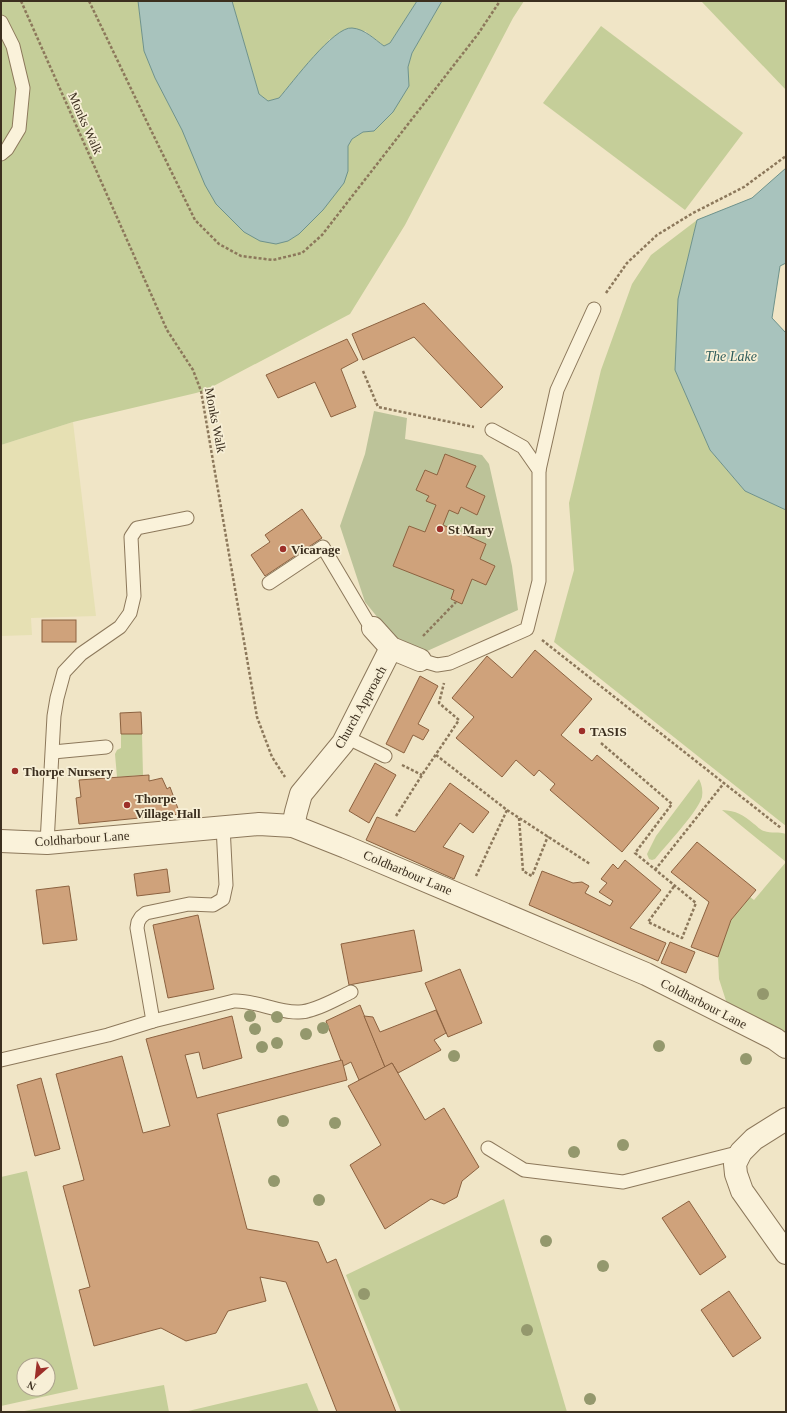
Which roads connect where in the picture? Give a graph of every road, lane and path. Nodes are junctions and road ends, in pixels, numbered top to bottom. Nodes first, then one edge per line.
1 (21, 1) edge
2 (89, 1) edge
3 (500, 1) edge
4 (1, 22) edge
5 (1, 154) edge
6 (786, 156) edge
7 (594, 310) joint
8 (363, 371) dead end
9 (492, 430) joint
10 (539, 470) junction
11 (187, 518) dead end
12 (269, 583) dead end
13 (456, 602) dead end
14 (373, 628) joint
15 (527, 629) junction
16 (406, 654) junction
17 (450, 664) junction
18 (346, 737) junction
19 (601, 743) dead end
20 (106, 747) dead end
21 (53, 752) junction
22 (436, 755) junction
23 (385, 756) joint
24 (422, 775) junction
25 (724, 783) junction
26 (301, 794) junction
27 (507, 810) junction
28 (396, 816) dead end
29 (519, 818) junction
30 (223, 826) junction
31 (293, 826) junction
32 (781, 828) dead end
33 (548, 836) junction
34 (1, 842) edge
35 (47, 843) junction
36 (590, 864) dead end
37 (655, 870) junction
38 (675, 885) junction
39 (466, 896) junction
40 (351, 992) dead end
41 (153, 1021) junction
42 (786, 1047) edge
43 (1, 1060) edge
44 (786, 1119) edge
45 (488, 1148) dead end
46 (741, 1152) junction
47 (786, 1253) edge

1 - 26 path, Monks Walk
2 - 3 path
4 - 5 lane
6 - 7 path
7 - 10 lane
8 - 9 path
9 - 10 lane
10 - 15 lane
11 - 21 lane
12 - 14 lane
13 - 16 path
14 - 16 street
15 - 17 lane
15 - 25 path
16 - 17 lane
16 - 18 street, Church Approach
17 - 22 path
18 - 23 lane
18 - 26 street, Church Approach
19 - 37 path
20 - 21 lane
21 - 35 lane
22 - 24 path
22 - 27 path
23 - 24 path
24 - 28 path
25 - 32 path
25 - 37 path
26 - 31 street, Church Approach
27 - 29 path
27 - 39 path
29 - 33 path
29 - 33 path
30 - 31 street, Coldharbour Lane
30 - 35 street, Coldharbour Lane
30 - 41 lane
31 - 39 street, Coldharbour Lane
33 - 36 path
34 - 35 street, Coldharbour Lane
37 - 38 path
38 - 38 path
39 - 42 street, Coldharbour Lane
40 - 41 lane
41 - 43 lane
44 - 46 street
45 - 46 lane
46 - 47 street

